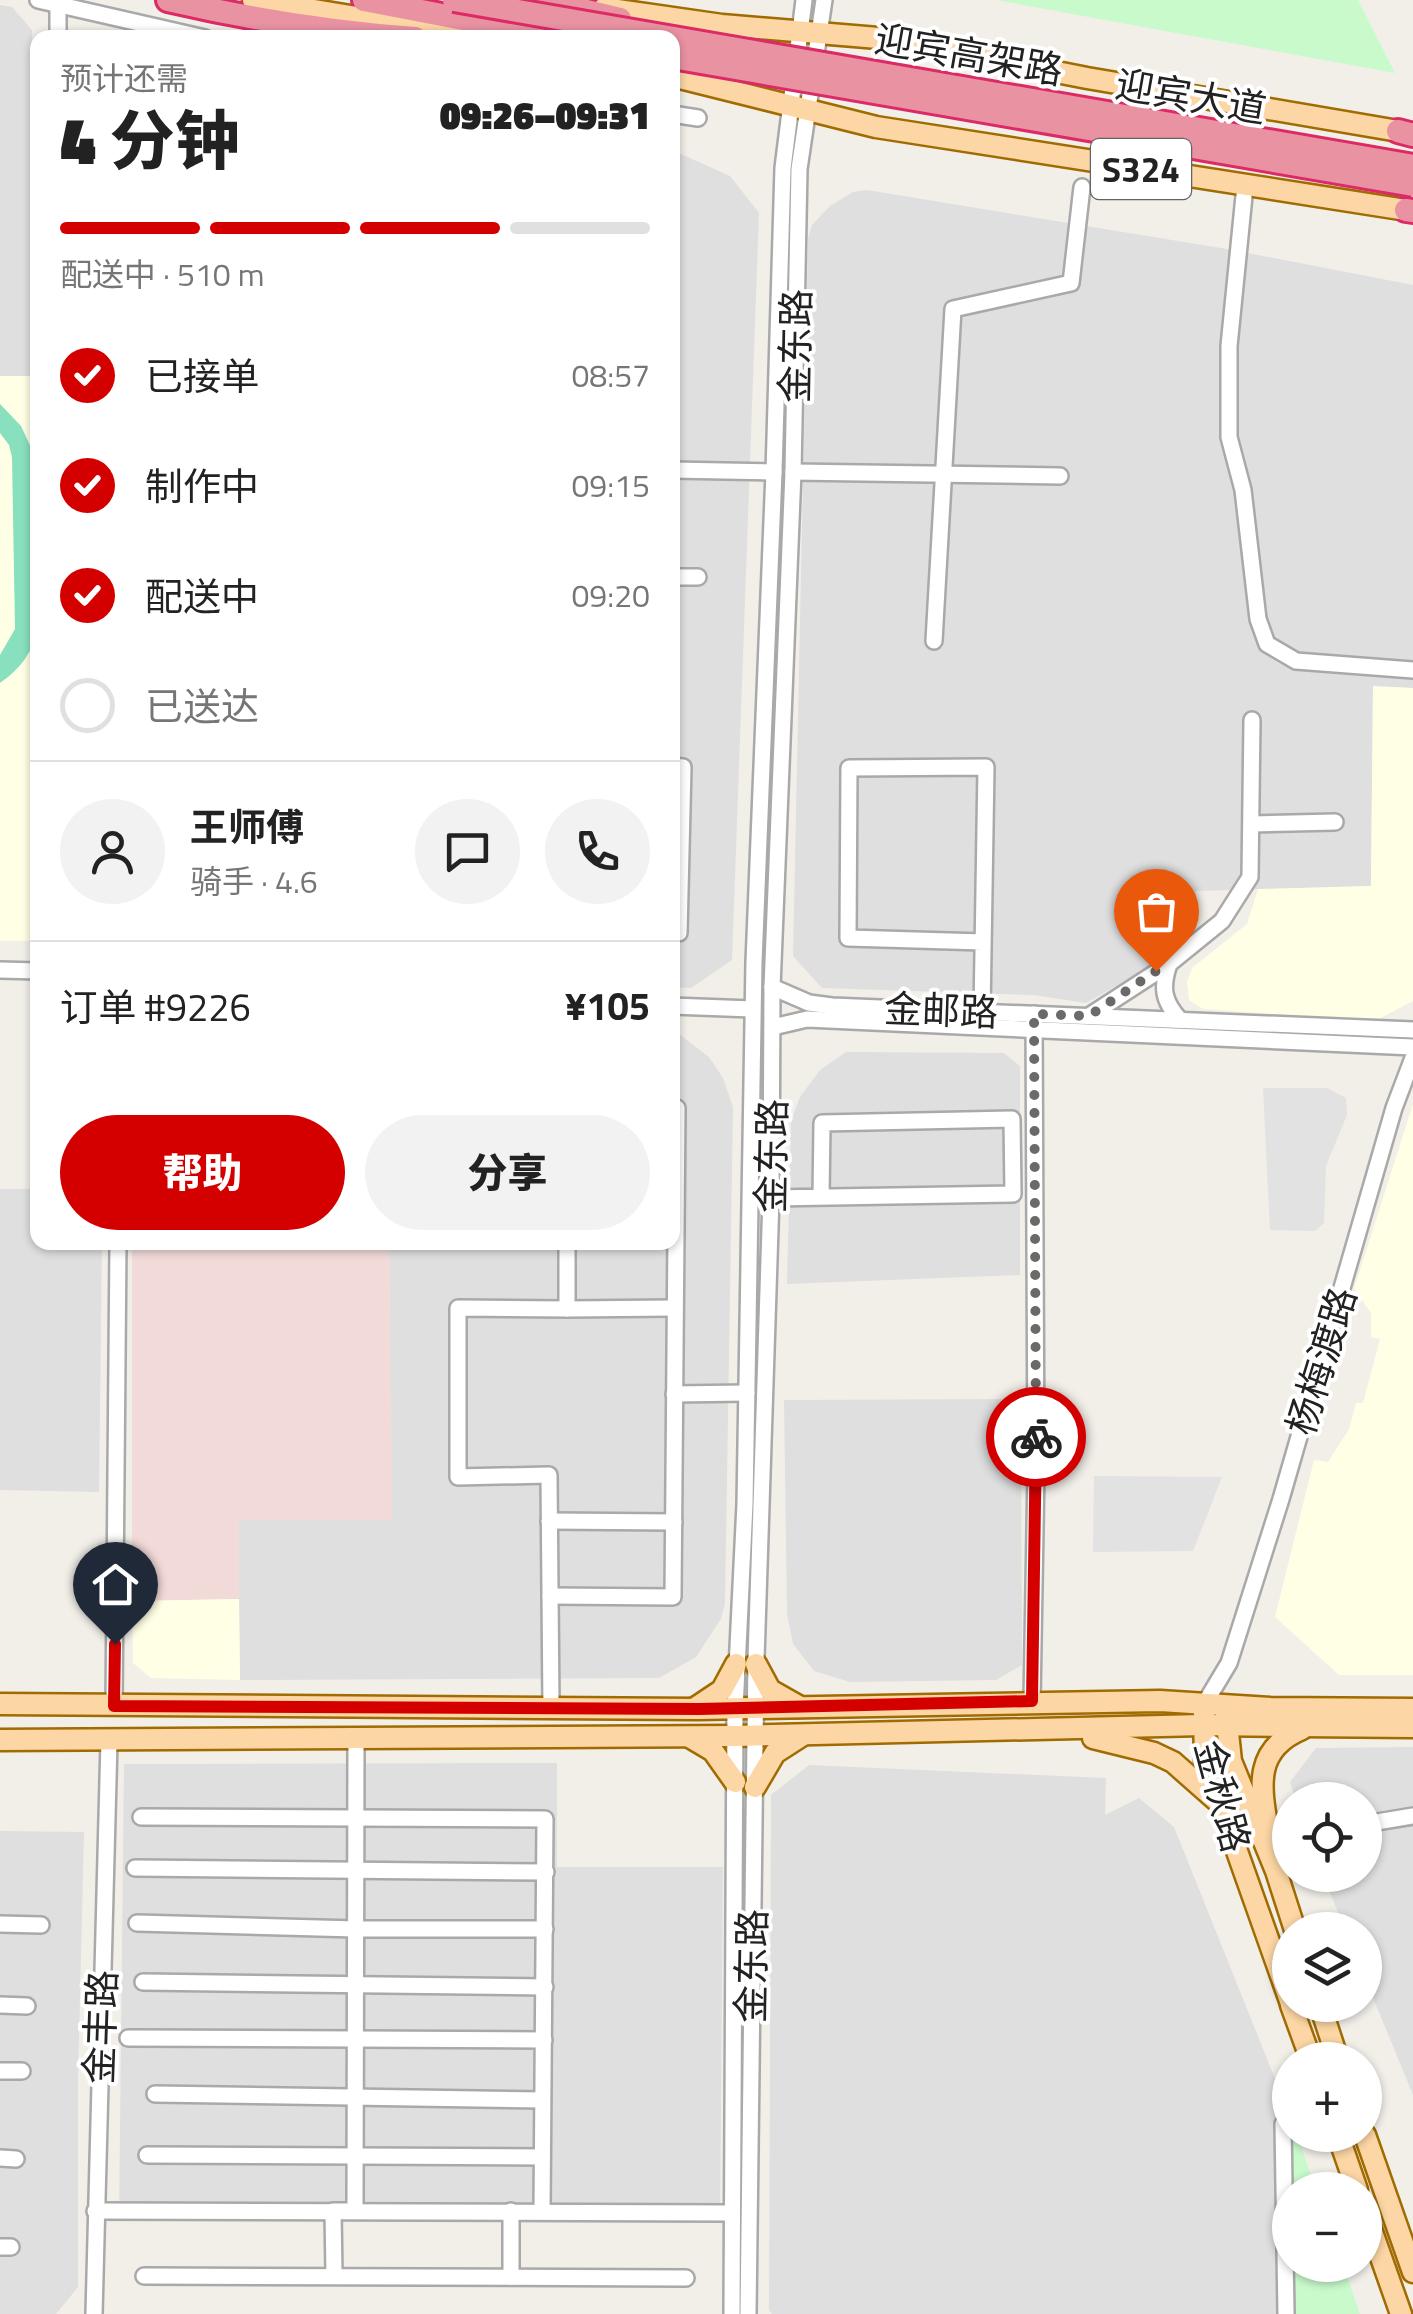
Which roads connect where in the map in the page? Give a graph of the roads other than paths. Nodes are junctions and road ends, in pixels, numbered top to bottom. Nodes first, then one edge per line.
1 (38, 0) edge
2 (168, 0) edge
3 (253, 0) edge
4 (364, 0) edge
5 (454, 0) edge
6 (541, 0) edge
7 (553, 0) edge
8 (804, 0) edge
9 (824, 0) edge
10 (58, 4) junction
11 (58, 30) edge
12 (170, 30) edge
13 (333, 30) edge
14 (435, 30) edge
15 (520, 30) edge
16 (635, 30) edge
17 (663, 30) edge
18 (810, 32) junction
19 (680, 34) edge
20 (680, 37) edge
21 (720, 44) junction
22 (680, 58) edge
23 (680, 67) edge
24 (680, 78) edge
25 (800, 80) junction
26 (799, 107) junction
27 (680, 115) edge
28 (698, 118) dead end
29 (1409, 133) edge
30 (1413, 166) edge
31 (1413, 185) edge
32 (1246, 186) junction
33 (1082, 188) dead end
34 (1411, 211) edge
35 (680, 470) edge
36 (774, 472) junction
37 (793, 472) junction
38 (942, 474) junction
39 (1060, 476) dead end
40 (680, 577) edge
41 (698, 577) dead end
42 (934, 641) dead end
43 (1413, 670) edge
44 (1252, 720) dead end
45 (680, 766) edge
46 (1336, 822) dead end
47 (1252, 824) junction
48 (680, 900) edge
49 (983, 942) junction
50 (1169, 964) junction
51 (0, 970) edge
52 (30, 971) edge
53 (772, 987) junction
54 (680, 1006) edge
55 (752, 1009) junction
56 (982, 1012) junction
57 (1089, 1016) junction
58 (1180, 1020) junction
59 (1034, 1022) junction
60 (773, 1027) junction
61 (1413, 1030) edge
62 (1413, 1047) edge
63 (1413, 1058) edge
64 (821, 1197) junction
65 (771, 1198) junction
66 (118, 1250) edge
67 (567, 1250) edge
68 (674, 1250) edge
69 (674, 1308) junction
70 (566, 1309) junction
71 (746, 1393) junction
72 (674, 1394) junction
73 (549, 1521) junction
74 (674, 1522) junction
75 (550, 1596) junction
76 (746, 1664) junction
77 (1032, 1701) junction
78 (0, 1704) edge
79 (114, 1706) junction
80 (551, 1708) junction
81 (812, 1708) junction
82 (693, 1709) junction
83 (746, 1709) junction
84 (1413, 1709) edge
85 (1219, 1711) junction
86 (1203, 1725) junction
87 (1306, 1727) junction
88 (1413, 1727) edge
89 (1062, 1730) junction
90 (803, 1735) junction
91 (745, 1736) junction
92 (689, 1737) junction
93 (356, 1738) junction
94 (0, 1740) edge
95 (109, 1740) junction
96 (745, 1784) junction
97 (1219, 1802) junction
98 (1413, 1816) edge
99 (142, 1817) dead end
100 (356, 1817) junction
101 (1382, 1821) edge
102 (1272, 1848) edge
103 (1272, 1861) edge
104 (135, 1868) dead end
105 (546, 1872) junction
106 (356, 1873) junction
107 (137, 1923) dead end
108 (0, 1924) edge
109 (41, 1925) dead end
110 (356, 1929) junction
111 (546, 1929) junction
112 (1272, 1950) edge
113 (143, 1982) dead end
114 (356, 1986) junction
115 (545, 1987) junction
116 (0, 2005) edge
117 (27, 2006) dead end
118 (128, 2038) dead end
119 (544, 2040) junction
120 (356, 2041) junction
121 (0, 2071) edge
122 (22, 2071) dead end
123 (156, 2094) dead end
124 (355, 2097) junction
125 (542, 2100) junction
126 (1283, 2152) edge
127 (1371, 2152) edge
128 (356, 2154) junction
129 (148, 2155) dead end
130 (542, 2157) junction
131 (95, 2210) junction
132 (355, 2210) junction
133 (333, 2211) junction
134 (511, 2211) junction
135 (542, 2211) junction
136 (732, 2213) junction
137 (1382, 2260) edge
138 (1413, 2272) edge
139 (144, 2276) dead end
140 (334, 2276) junction
141 (511, 2277) junction
142 (686, 2278) dead end
143 (94, 2314) edge
144 (732, 2314) edge
145 (748, 2314) edge
146 (1286, 2314) edge
147 (1401, 2314) edge

1 - 10 street
2 - 13 highway
3 - 14 main road
4 - 15 highway
5 - 16 highway, 迎宾高架路, bridge
6 - 17 highway, bridge
7 - 18 main road, 迎宾大道 / S324
8 - 18 street, 金东路
9 - 18 street, 金东路
10 - 11 street
10 - 12 street
18 - 26 street, 金东路
18 - 29 main road, 迎宾大道 / S324
19 - 21 highway, bridge
20 - 21 highway, 迎宾高架路, bridge
21 - 30 highway, 迎宾高架路, bridge
22 - 25 highway, 迎宾高架路, bridge
23 - 25 highway, bridge
24 - 26 main road, S324
25 - 31 highway, 迎宾高架路, bridge
26 - 32 main road, S324
26 - 36 street, 金东路
26 - 37 street, 金东路
27 - 28 street
32 - 34 main road, S324
32 - 43 street
33 - 38 street
35 - 36 street
36 - 55 street, 金东路
37 - 38 street
37 - 53 street, 金东路
38 - 39 street
38 - 42 street
40 - 41 street
44 - 47 street
45 - 48 street
46 - 47 street
47 - 50 street
49 - 49 street
49 - 56 street
50 - 57 street
50 - 58 street
51 - 52 street
53 - 56 street, 金邮路
53 - 60 street, 金东路
54 - 55 street
55 - 71 street, 金东路
56 - 59 street, 金邮路
57 - 58 street, 金邮路
57 - 59 street, 金邮路
58 - 61 street, 金邮路
59 - 60 street, 金邮路
59 - 62 street, 金邮路
59 - 77 street
60 - 65 street, 金东路
63 - 85 street, 杨梅渡路
64 - 64 street
64 - 65 street
65 - 76 street, 金东路
66 - 79 street
67 - 70 street
68 - 69 street
69 - 70 street
69 - 72 street
70 - 73 street
71 - 72 street
71 - 76 street, 金东路
72 - 74 street
73 - 74 street
73 - 75 street
74 - 75 street
75 - 80 street
76 - 81 main road
76 - 82 main road
76 - 83 street, 金东路
77 - 81 main road
77 - 85 main road
78 - 79 main road
79 - 80 main road
80 - 82 main road
81 - 83 main road
82 - 83 main road
83 - 91 street, 金东路
84 - 85 main road
85 - 86 main road
85 - 87 main road
85 - 103 main road, 金秋路
86 - 89 main road
86 - 97 main road, 金秋路
87 - 88 main road
87 - 102 main road
89 - 90 main road
89 - 97 main road
90 - 91 main road
90 - 96 main road
91 - 92 main road
91 - 96 street, 金东路
92 - 93 main road
92 - 96 main road
93 - 95 main road
93 - 100 street
94 - 95 main road
95 - 131 street, 金丰路
96 - 136 street, 金东路
96 - 145 street, 金东路
97 - 112 main road, 金秋路
98 - 101 street
99 - 100 street
100 - 105 street
100 - 106 street
104 - 106 street
105 - 106 street
105 - 111 street
106 - 110 street
107 - 110 street
108 - 109 street
110 - 111 street
110 - 114 street
111 - 115 street
113 - 114 street
114 - 115 street
114 - 120 street
115 - 119 street
116 - 117 street
118 - 120 street
119 - 120 street
119 - 125 street
120 - 124 street
121 - 122 street
123 - 124 street
124 - 125 street
124 - 128 street
125 - 130 street
126 - 146 street
127 - 138 main road
128 - 129 street
128 - 130 street
128 - 132 street
130 - 135 street
131 - 133 street
131 - 143 street, 金丰路
132 - 133 street
132 - 134 street
133 - 140 street
134 - 135 street
134 - 141 street
135 - 136 street
136 - 144 street, 金东路
137 - 147 main road
139 - 140 street
140 - 141 street
141 - 142 street

